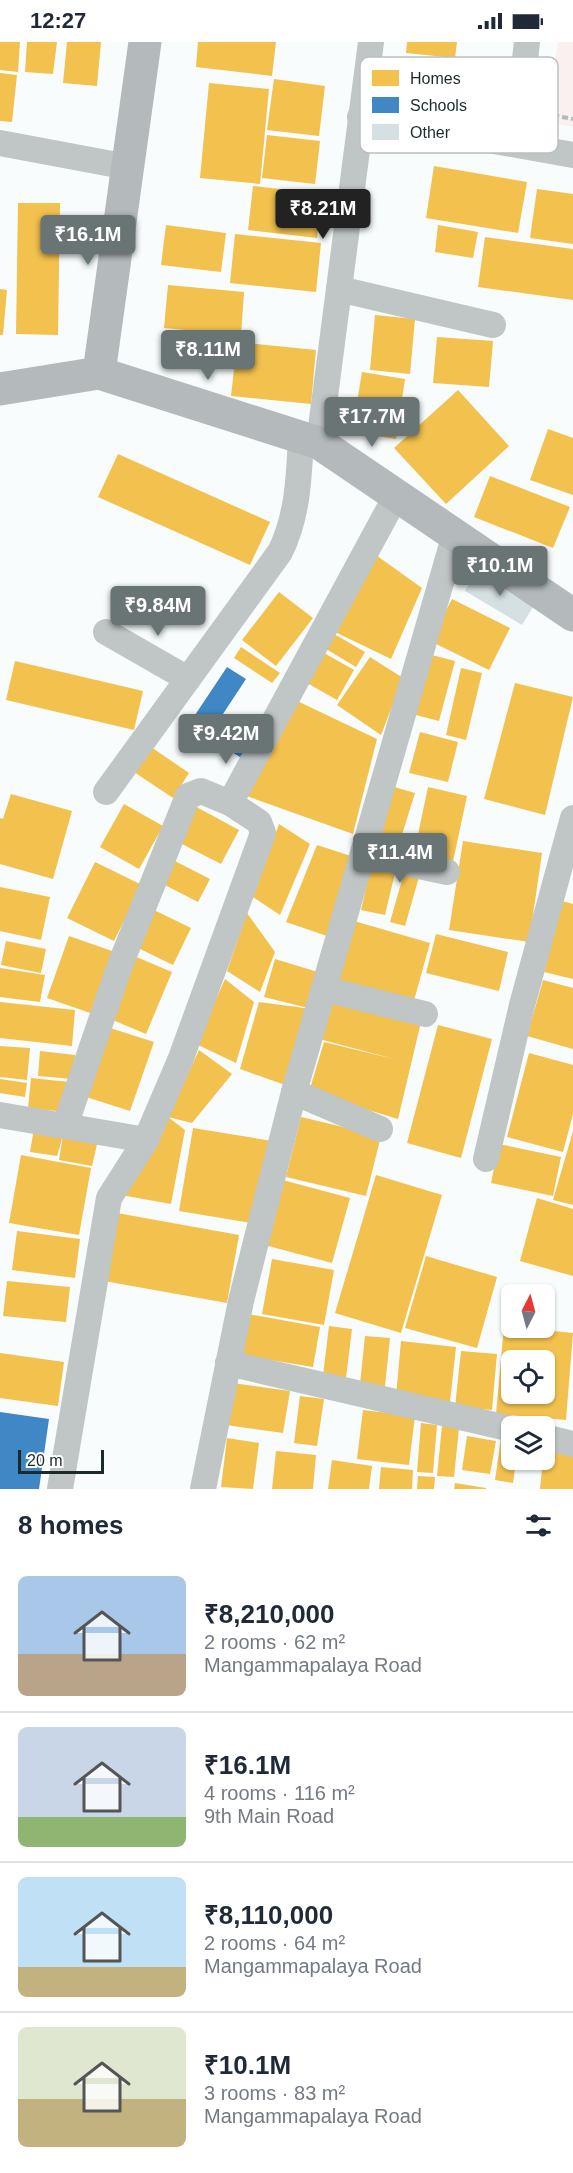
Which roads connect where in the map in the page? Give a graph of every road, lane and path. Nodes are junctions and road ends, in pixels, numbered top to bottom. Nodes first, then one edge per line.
1 (145, 42) edge
2 (371, 42) edge
3 (527, 42) edge
4 (369, 57) edge
5 (525, 57) edge
6 (360, 117) edge
7 (0, 143) edge
8 (558, 152) edge
9 (573, 155) edge
10 (128, 167) junction
11 (339, 288) junction
12 (493, 325) dead end
13 (99, 373) junction
14 (0, 389) edge
15 (310, 440) junction
16 (396, 496) junction
17 (455, 534) junction
18 (573, 615) edge
19 (106, 632) dead end
20 (188, 680) junction
21 (106, 792) dead end
22 (230, 803) junction
23 (573, 818) edge
24 (363, 854) junction
25 (447, 872) dead end
26 (324, 989) junction
27 (424, 1014) dead end
28 (294, 1092) junction
29 (0, 1115) edge
30 (65, 1126) junction
31 (380, 1129) dead end
32 (146, 1140) junction
33 (486, 1159) dead end
34 (228, 1363) junction
35 (501, 1426) edge
36 (555, 1440) edge
37 (573, 1444) edge
38 (60, 1489) edge
39 (203, 1489) edge

1 - 10 main road
2 - 4 street
3 - 5 street
6 - 11 street
7 - 10 street
8 - 9 street
10 - 13 main road
11 - 12 street
11 - 15 street
13 - 14 main road
13 - 15 main road
15 - 16 main road
15 - 20 street
16 - 17 main road
16 - 22 street
17 - 18 main road
17 - 24 street
19 - 20 street
20 - 21 street
22 - 30 street
22 - 32 street
23 - 33 street
24 - 25 street
24 - 26 street
26 - 27 street
26 - 28 street
28 - 31 street
28 - 34 street
29 - 30 street
30 - 32 street
32 - 38 street
34 - 35 street
34 - 39 street
36 - 37 street

